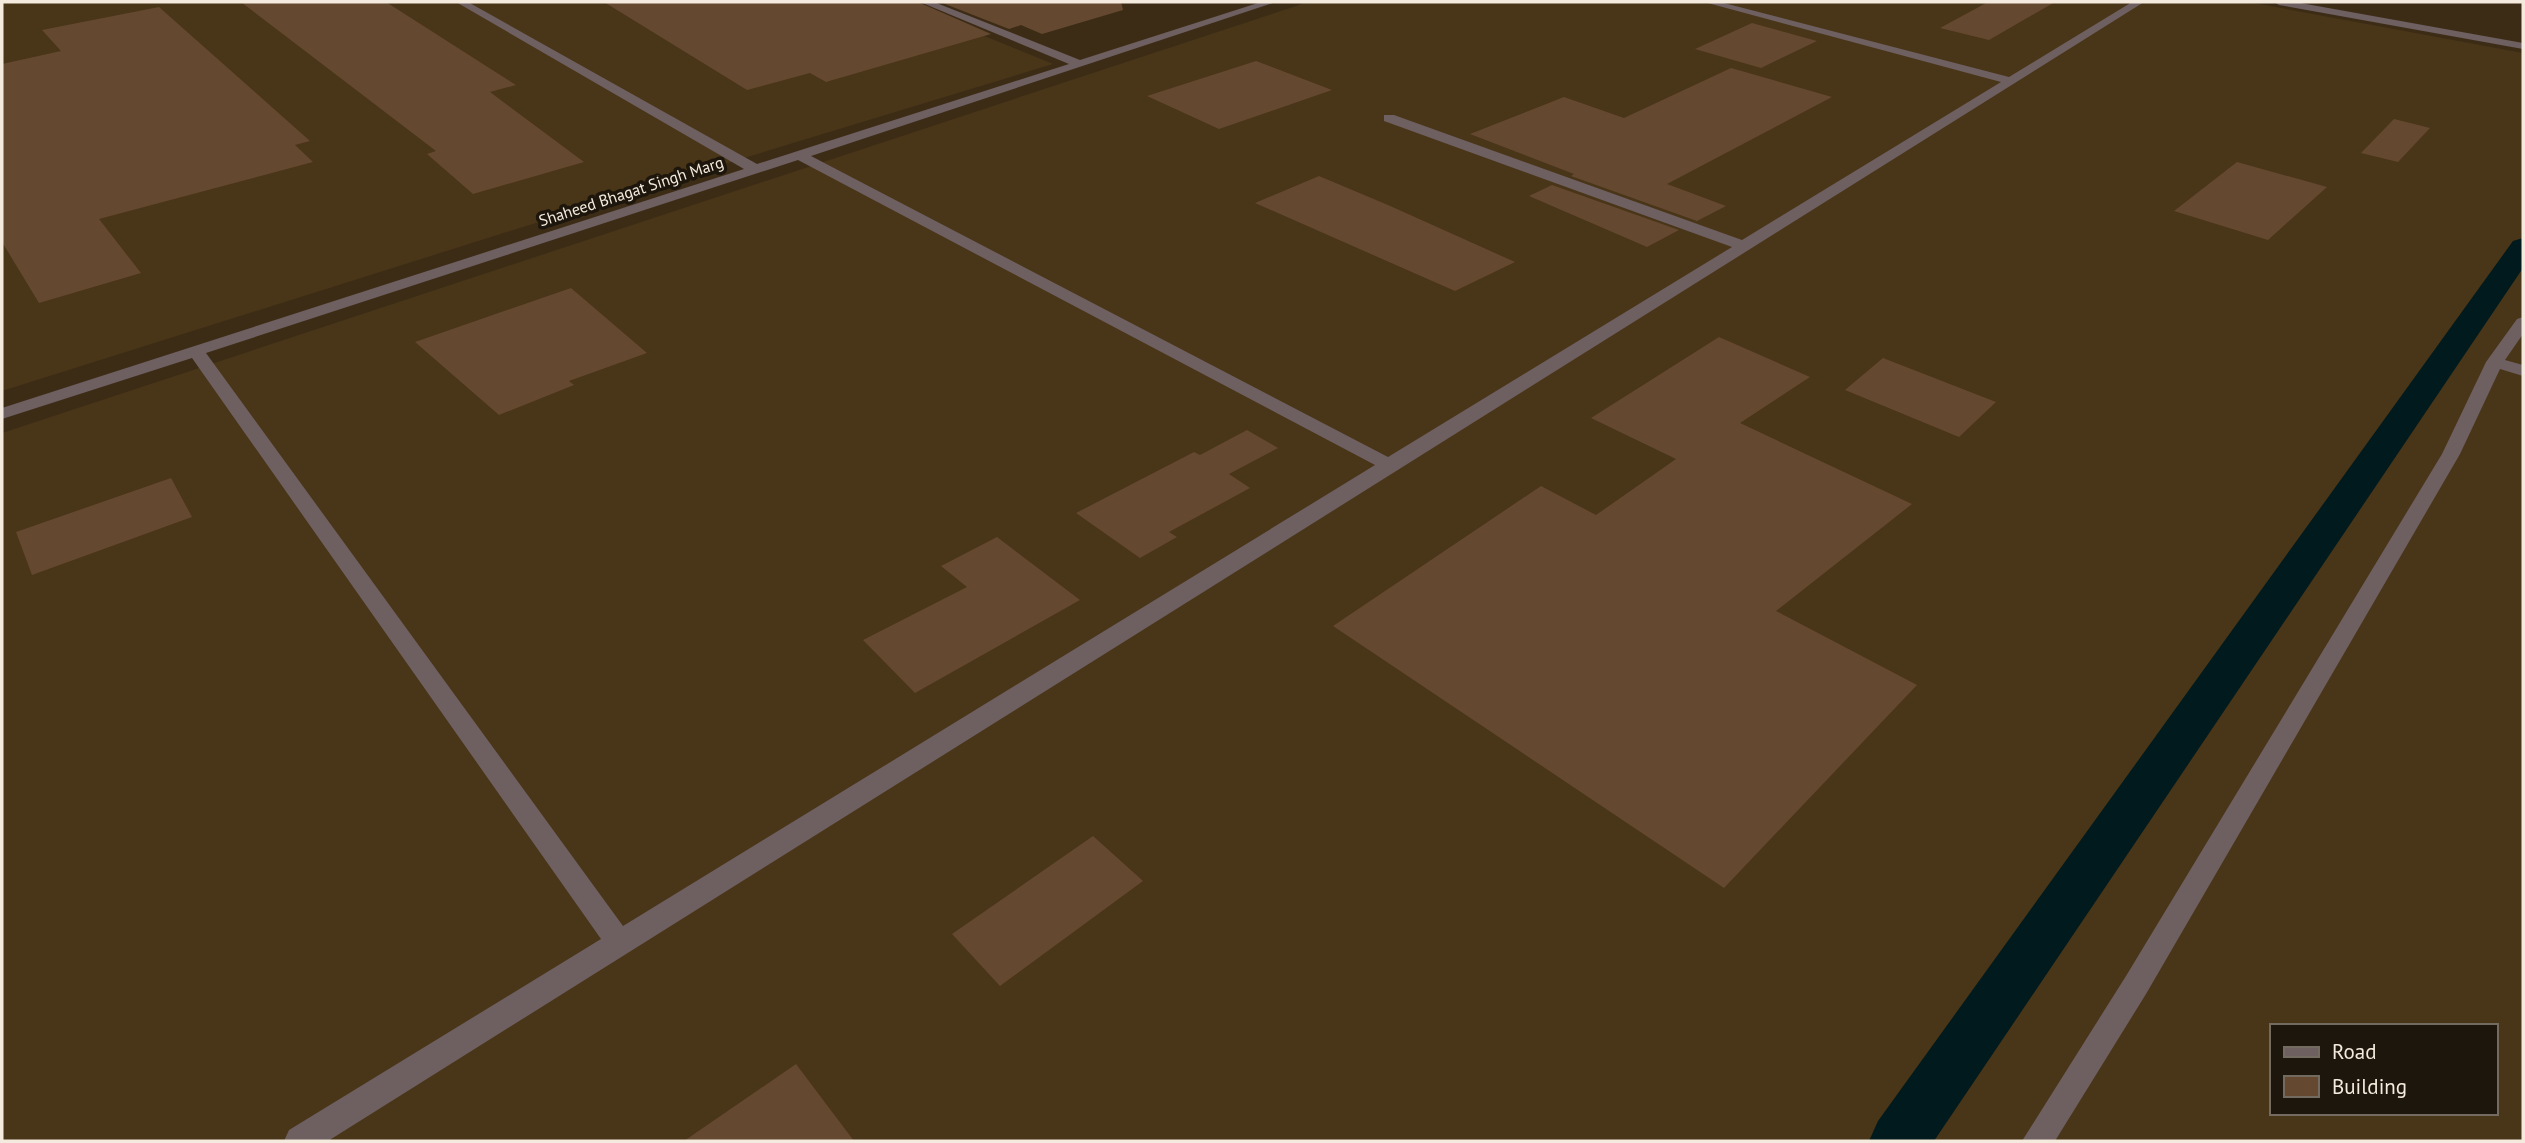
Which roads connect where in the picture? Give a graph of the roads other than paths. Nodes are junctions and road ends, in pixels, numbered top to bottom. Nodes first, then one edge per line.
1 (461, 2) edge
2 (925, 2) edge
3 (1271, 2) edge
4 (1709, 2) edge
5 (2139, 2) edge
6 (2279, 2) edge
7 (2523, 46) edge
8 (1080, 64) junction
9 (2011, 81) junction
10 (1389, 118) dead end
11 (799, 155) junction
12 (755, 170) junction
13 (1744, 246) junction
14 (2523, 322) edge
15 (196, 351) junction
16 (2495, 362) junction
17 (2523, 371) edge
18 (2, 414) edge
19 (1390, 466) junction
20 (620, 943) junction
21 (300, 1141) edge
22 (2038, 1141) edge

1 - 12 street
2 - 8 street
3 - 8 street, Shaheed Bhagat Singh Marg
4 - 9 street
5 - 9 street
6 - 7 street
8 - 11 street, Shaheed Bhagat Singh Marg
9 - 13 street
10 - 13 street
11 - 12 street, Shaheed Bhagat Singh Marg
11 - 19 street
12 - 15 street, Shaheed Bhagat Singh Marg
13 - 19 street
14 - 16 street
15 - 18 street, Shaheed Bhagat Singh Marg
15 - 20 street
16 - 17 street
16 - 22 street
19 - 20 street
20 - 21 street

